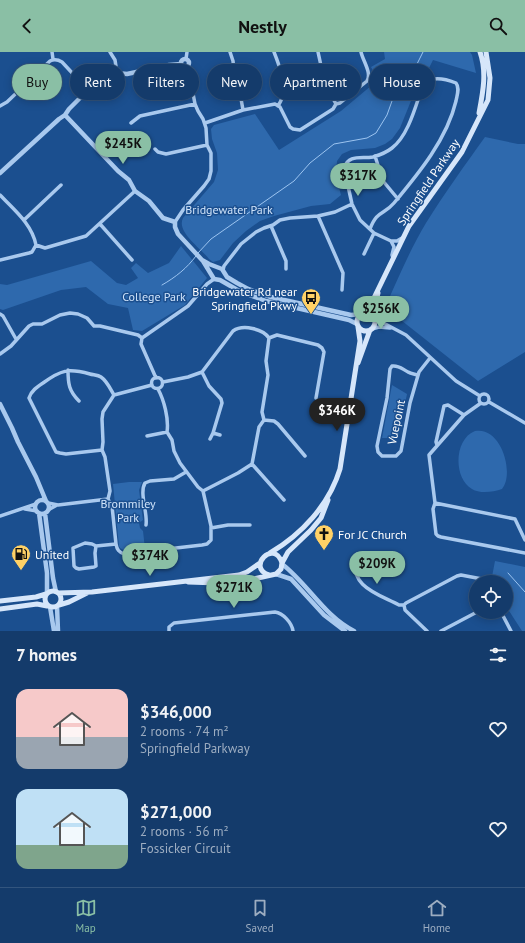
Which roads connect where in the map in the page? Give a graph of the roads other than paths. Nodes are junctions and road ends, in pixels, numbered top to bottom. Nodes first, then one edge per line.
1 (52, 52) edge
2 (110, 52) edge
3 (187, 52) edge
4 (230, 52) edge
5 (274, 52) edge
6 (318, 52) edge
7 (361, 52) edge
8 (480, 52) edge
9 (486, 52) edge
10 (53, 59) junction
11 (186, 59) junction
12 (116, 64) edge
13 (181, 64) edge
14 (190, 64) edge
15 (70, 71) edge
16 (78, 100) edge
17 (194, 100) edge
18 (195, 104) junction
19 (336, 104) junction
20 (0, 106) edge
21 (278, 106) junction
22 (243, 110) junction
23 (65, 115) junction
24 (478, 118) junction
25 (131, 123) dead end
26 (205, 123) junction
27 (207, 145) junction
28 (155, 149) dead end
29 (375, 156) junction
30 (0, 173) edge
31 (61, 185) dead end
32 (135, 191) junction
33 (0, 195) edge
34 (398, 199) junction
35 (352, 204) junction
36 (318, 216) junction
37 (24, 220) junction
38 (175, 222) junction
39 (100, 224) junction
40 (271, 226) junction
41 (370, 229) junction
42 (374, 233) junction
43 (404, 236) junction
44 (391, 241) junction
45 (36, 245) junction
46 (364, 254) dead end
47 (393, 258) junction
48 (0, 260) edge
49 (132, 260) dead end
50 (202, 260) junction
51 (222, 269) junction
52 (286, 269) dead end
53 (213, 276) junction
54 (383, 279) junction
55 (220, 280) junction
56 (342, 290) dead end
57 (363, 313) junction
58 (0, 314) edge
59 (374, 317) junction
60 (357, 326) junction
61 (393, 329) junction
62 (371, 330) junction
63 (142, 338) junction
64 (269, 338) junction
65 (16, 339) junction
66 (0, 354) edge
67 (430, 358) junction
68 (68, 370) junction
69 (202, 372) junction
70 (355, 373) junction
71 (418, 375) junction
72 (156, 378) junction
73 (163, 382) junction
74 (152, 385) junction
75 (158, 389) junction
76 (114, 395) junction
77 (480, 396) junction
78 (316, 398) dead end
79 (79, 401) dead end
80 (489, 402) junction
81 (481, 403) junction
82 (0, 404) edge
83 (464, 415) junction
84 (264, 420) junction
85 (525, 422) edge
86 (167, 432) junction
87 (213, 433) junction
88 (220, 435) dead end
89 (147, 436) dead end
90 (210, 439) dead end
91 (437, 445) junction
92 (102, 450) junction
93 (305, 456) dead end
94 (252, 464) junction
95 (186, 472) junction
96 (39, 484) junction
97 (203, 491) junction
98 (331, 494) junction
99 (108, 499) junction
100 (284, 500) dead end
101 (47, 502) junction
102 (37, 503) junction
103 (435, 503) junction
104 (58, 504) junction
105 (23, 509) junction
106 (38, 512) junction
107 (47, 512) junction
108 (0, 516) edge
109 (146, 525) dead end
110 (250, 525) dead end
111 (212, 528) junction
112 (525, 540) edge
113 (116, 544) junction
114 (96, 546) junction
115 (525, 553) edge
116 (270, 554) junction
117 (357, 554) dead end
118 (260, 562) junction
119 (282, 564) junction
120 (276, 574) junction
121 (269, 575) junction
122 (469, 577) edge
123 (184, 581) junction
124 (57, 592) junction
125 (92, 592) junction
126 (47, 594) junction
127 (0, 602) edge
128 (404, 605) junction
129 (58, 606) junction
130 (49, 607) junction
131 (0, 609) edge
132 (469, 616) edge
133 (505, 619) edge
134 (54, 631) edge
135 (58, 631) edge
136 (168, 631) edge
137 (293, 631) edge
138 (345, 631) edge
139 (354, 631) edge
140 (427, 631) edge
141 (441, 631) edge
142 (512, 631) edge

1 - 10 street
2 - 12 street
3 - 11 street
4 - 22 street
5 - 21 street
6 - 19 street
7 - 19 street
8 - 24 main road, Springfield Parkway
9 - 24 main road, Springfield Parkway
10 - 15 street
10 - 20 street
11 - 13 street
11 - 14 street
16 - 23 street
17 - 18 street
18 - 25 street
18 - 26 street
19 - 21 street
21 - 22 street
22 - 26 street
23 - 30 street
23 - 32 street
24 - 43 main road, Springfield Parkway
26 - 27 street
27 - 28 street
27 - 38 street
29 - 34 street
29 - 34 street
29 - 35 street
31 - 37 street
32 - 38 street
32 - 39 street
33 - 37 street
34 - 41 street
35 - 36 street
35 - 41 street
36 - 40 street
36 - 56 street
37 - 45 street
38 - 50 street
39 - 45 street
39 - 49 street
40 - 51 street
40 - 52 street
41 - 42 street
42 - 44 street
42 - 46 street
43 - 44 street
43 - 47 main road, Springfield Parkway
44 - 47 street
45 - 48 street
47 - 54 main road, Springfield Parkway
50 - 51 street
50 - 53 street
51 - 53 street
51 - 55 street
51 - 57 street
53 - 55 street
53 - 63 street
54 - 57 main road, Springfield Parkway
54 - 59 main road, Springfield Parkway
55 - 60 street
57 - 59 main road
57 - 60 main road
58 - 65 street
59 - 61 street
59 - 62 main road
60 - 62 main road
60 - 70 main road
61 - 62 street
61 - 67 street
62 - 70 main road
63 - 65 street
63 - 72 street
64 - 69 street
64 - 78 street
64 - 84 street
65 - 66 street
67 - 71 street, Vuepoint
67 - 77 street
68 - 76 street
68 - 79 street
68 - 92 street
69 - 73 street
69 - 87 street
70 - 98 main road
71 - 71 street, Vuepoint
72 - 73 street
72 - 74 street
73 - 75 street
74 - 75 street
74 - 76 street
75 - 86 street
76 - 92 street
77 - 80 street
77 - 81 street
80 - 81 street
80 - 85 street
81 - 83 street
82 - 96 street
83 - 91 street
83 - 91 street
84 - 93 street
84 - 94 street
86 - 89 street
86 - 95 street
87 - 88 street
87 - 90 street
91 - 103 street
92 - 99 street
94 - 97 street
94 - 100 street
95 - 97 street
95 - 109 street
96 - 101 street
96 - 102 street
97 - 111 street
98 - 116 main road
98 - 119 main road
99 - 104 street
99 - 113 street
101 - 102 street
101 - 104 street
101 - 107 street
102 - 105 street
102 - 106 street
103 - 112 street
103 - 115 street
104 - 107 street
105 - 106 street
105 - 108 street
106 - 107 street
106 - 126 street
107 - 124 street
110 - 111 street
111 - 113 street
113 - 114 street
114 - 114 street
116 - 118 main road
116 - 119 main road
117 - 128 street
118 - 121 main road
118 - 123 main road
119 - 120 main road
119 - 139 street
120 - 121 main road
120 - 138 street
121 - 123 main road
122 - 128 street
123 - 125 main road
124 - 125 main road
124 - 126 main road
124 - 129 main road
125 - 129 main road
126 - 127 main road
126 - 130 main road
128 - 140 street
129 - 130 main road
129 - 135 street
130 - 131 main road
130 - 134 street
132 - 141 street
133 - 142 street
136 - 137 street

